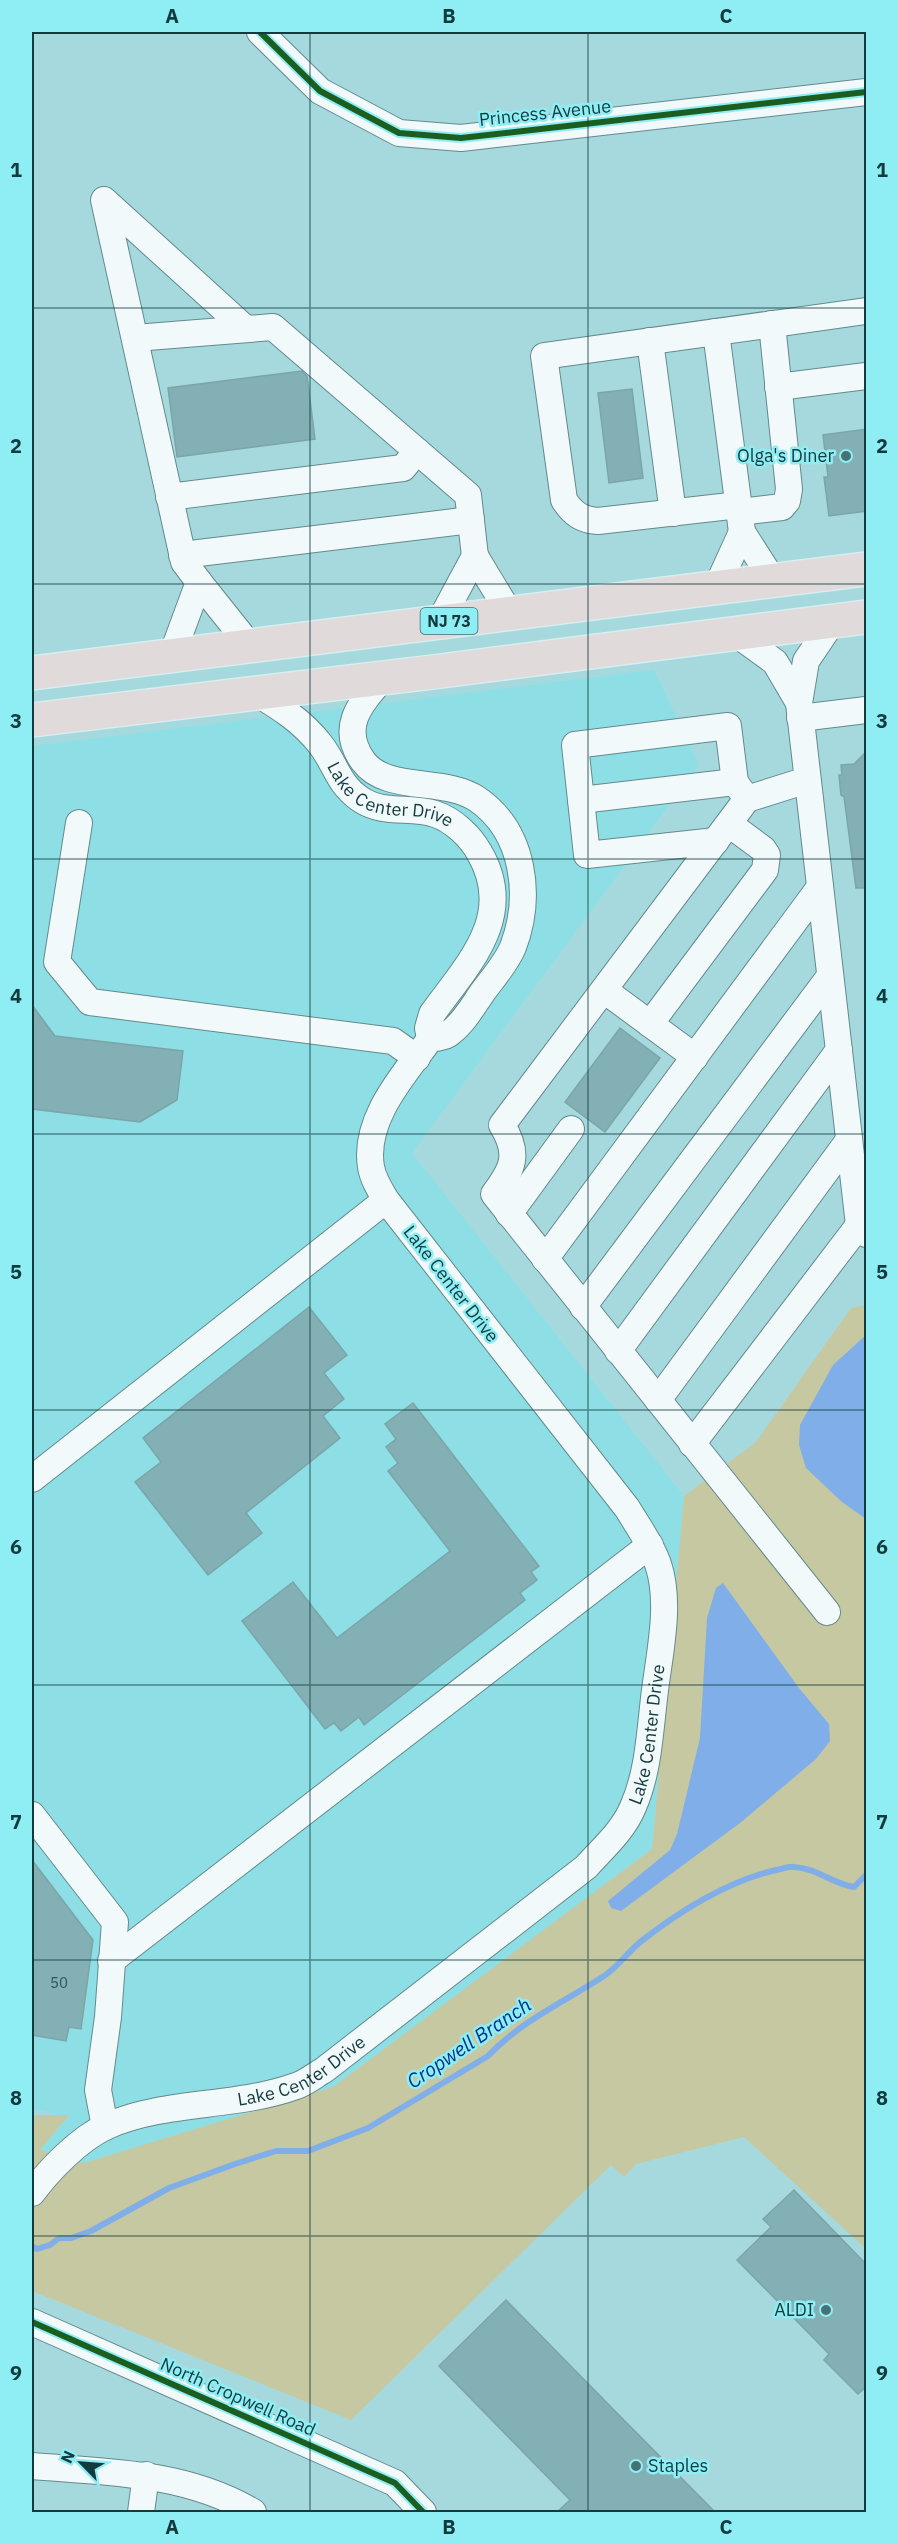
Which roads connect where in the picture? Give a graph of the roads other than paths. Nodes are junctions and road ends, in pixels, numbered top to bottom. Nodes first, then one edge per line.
1 (260, 32) edge
2 (867, 92) edge
3 (867, 311) edge
4 (772, 324) junction
5 (246, 329) junction
6 (716, 332) junction
7 (135, 338) junction
8 (650, 341) junction
9 (867, 376) edge
10 (778, 387) junction
11 (417, 451) junction
12 (169, 497) junction
13 (672, 513) junction
14 (740, 517) junction
15 (471, 520) junction
16 (182, 555) junction
17 (475, 556) junction
18 (867, 569) edge
19 (199, 582) junction
20 (774, 582) junction
21 (716, 589) junction
22 (867, 595) edge
23 (510, 614) junction
24 (867, 617) edge
25 (833, 621) junction
26 (439, 623) junction
27 (778, 628) junction
28 (735, 633) junction
29 (250, 646) junction
30 (172, 655) junction
31 (32, 673) edge
32 (383, 678) junction
33 (256, 693) junction
34 (867, 710) edge
35 (799, 711) junction
36 (32, 720) edge
37 (807, 780) junction
38 (741, 790) junction
39 (581, 800) junction
40 (79, 823) dead end
41 (722, 832) junction
42 (820, 887) junction
43 (830, 976) junction
44 (604, 990) junction
45 (650, 1024) junction
46 (423, 1049) junction
47 (838, 1050) junction
48 (694, 1058) junction
49 (571, 1129) dead end
50 (849, 1140) junction
51 (861, 1190) edge
52 (386, 1200) junction
53 (509, 1214) junction
54 (863, 1229) edge
55 (545, 1259) junction
56 (584, 1307) junction
57 (618, 1350) junction
58 (657, 1400) junction
59 (692, 1444) junction
60 (32, 1479) edge
61 (650, 1545) junction
62 (827, 1612) dead end
63 (32, 1815) edge
64 (111, 1961) junction
65 (105, 2127) junction
66 (32, 2193) edge
67 (32, 2322) edge
68 (32, 2466) edge
69 (146, 2475) junction
70 (141, 2512) edge
71 (253, 2512) edge
72 (423, 2512) edge

1 - 2 street, Princess Avenue
3 - 4 street
4 - 6 street
4 - 10 street
5 - 7 street
5 - 7 street
5 - 11 street
6 - 8 street
6 - 14 street
7 - 12 street
8 - 13 street
8 - 13 street
9 - 10 street
10 - 14 street
11 - 12 street
11 - 15 street
12 - 16 street
13 - 14 street
14 - 20 street
14 - 21 street
15 - 16 street
15 - 17 street
16 - 19 street
17 - 23 street
17 - 26 street
18 - 20 highway, NJ 73
19 - 29 street
19 - 30 street
20 - 21 highway, NJ 73
21 - 23 highway, NJ 73
22 - 27 highway
23 - 26 highway, NJ 73
24 - 25 highway
25 - 27 highway
25 - 35 street
26 - 29 highway, NJ 73
27 - 28 highway
28 - 32 highway
28 - 35 street
29 - 30 highway, NJ 73
30 - 31 highway, NJ 73
32 - 33 highway
32 - 46 street, Lake Center Drive
33 - 36 highway
33 - 46 street, Lake Center Drive
34 - 35 street
35 - 37 street
37 - 38 street
37 - 42 street
38 - 39 street
38 - 39 street
38 - 41 street
39 - 41 street
40 - 46 street
41 - 44 street
41 - 45 street
42 - 43 street
42 - 48 street
43 - 47 street
43 - 56 street
44 - 45 street
44 - 53 street
45 - 48 street
46 - 52 street, Lake Center Drive
47 - 50 street
47 - 57 street
48 - 55 street
49 - 53 street
50 - 51 street
50 - 58 street
51 - 54 street
52 - 60 street
52 - 61 street, Lake Center Drive
53 - 55 street
54 - 59 street
55 - 56 street
56 - 57 street
57 - 58 street
58 - 59 street
59 - 62 street
61 - 64 street
61 - 65 street, Lake Center Drive
63 - 64 street
64 - 65 street
65 - 66 street, Lake Center Drive
67 - 72 street, North Cropwell Road
68 - 69 street
69 - 70 street
69 - 71 street

